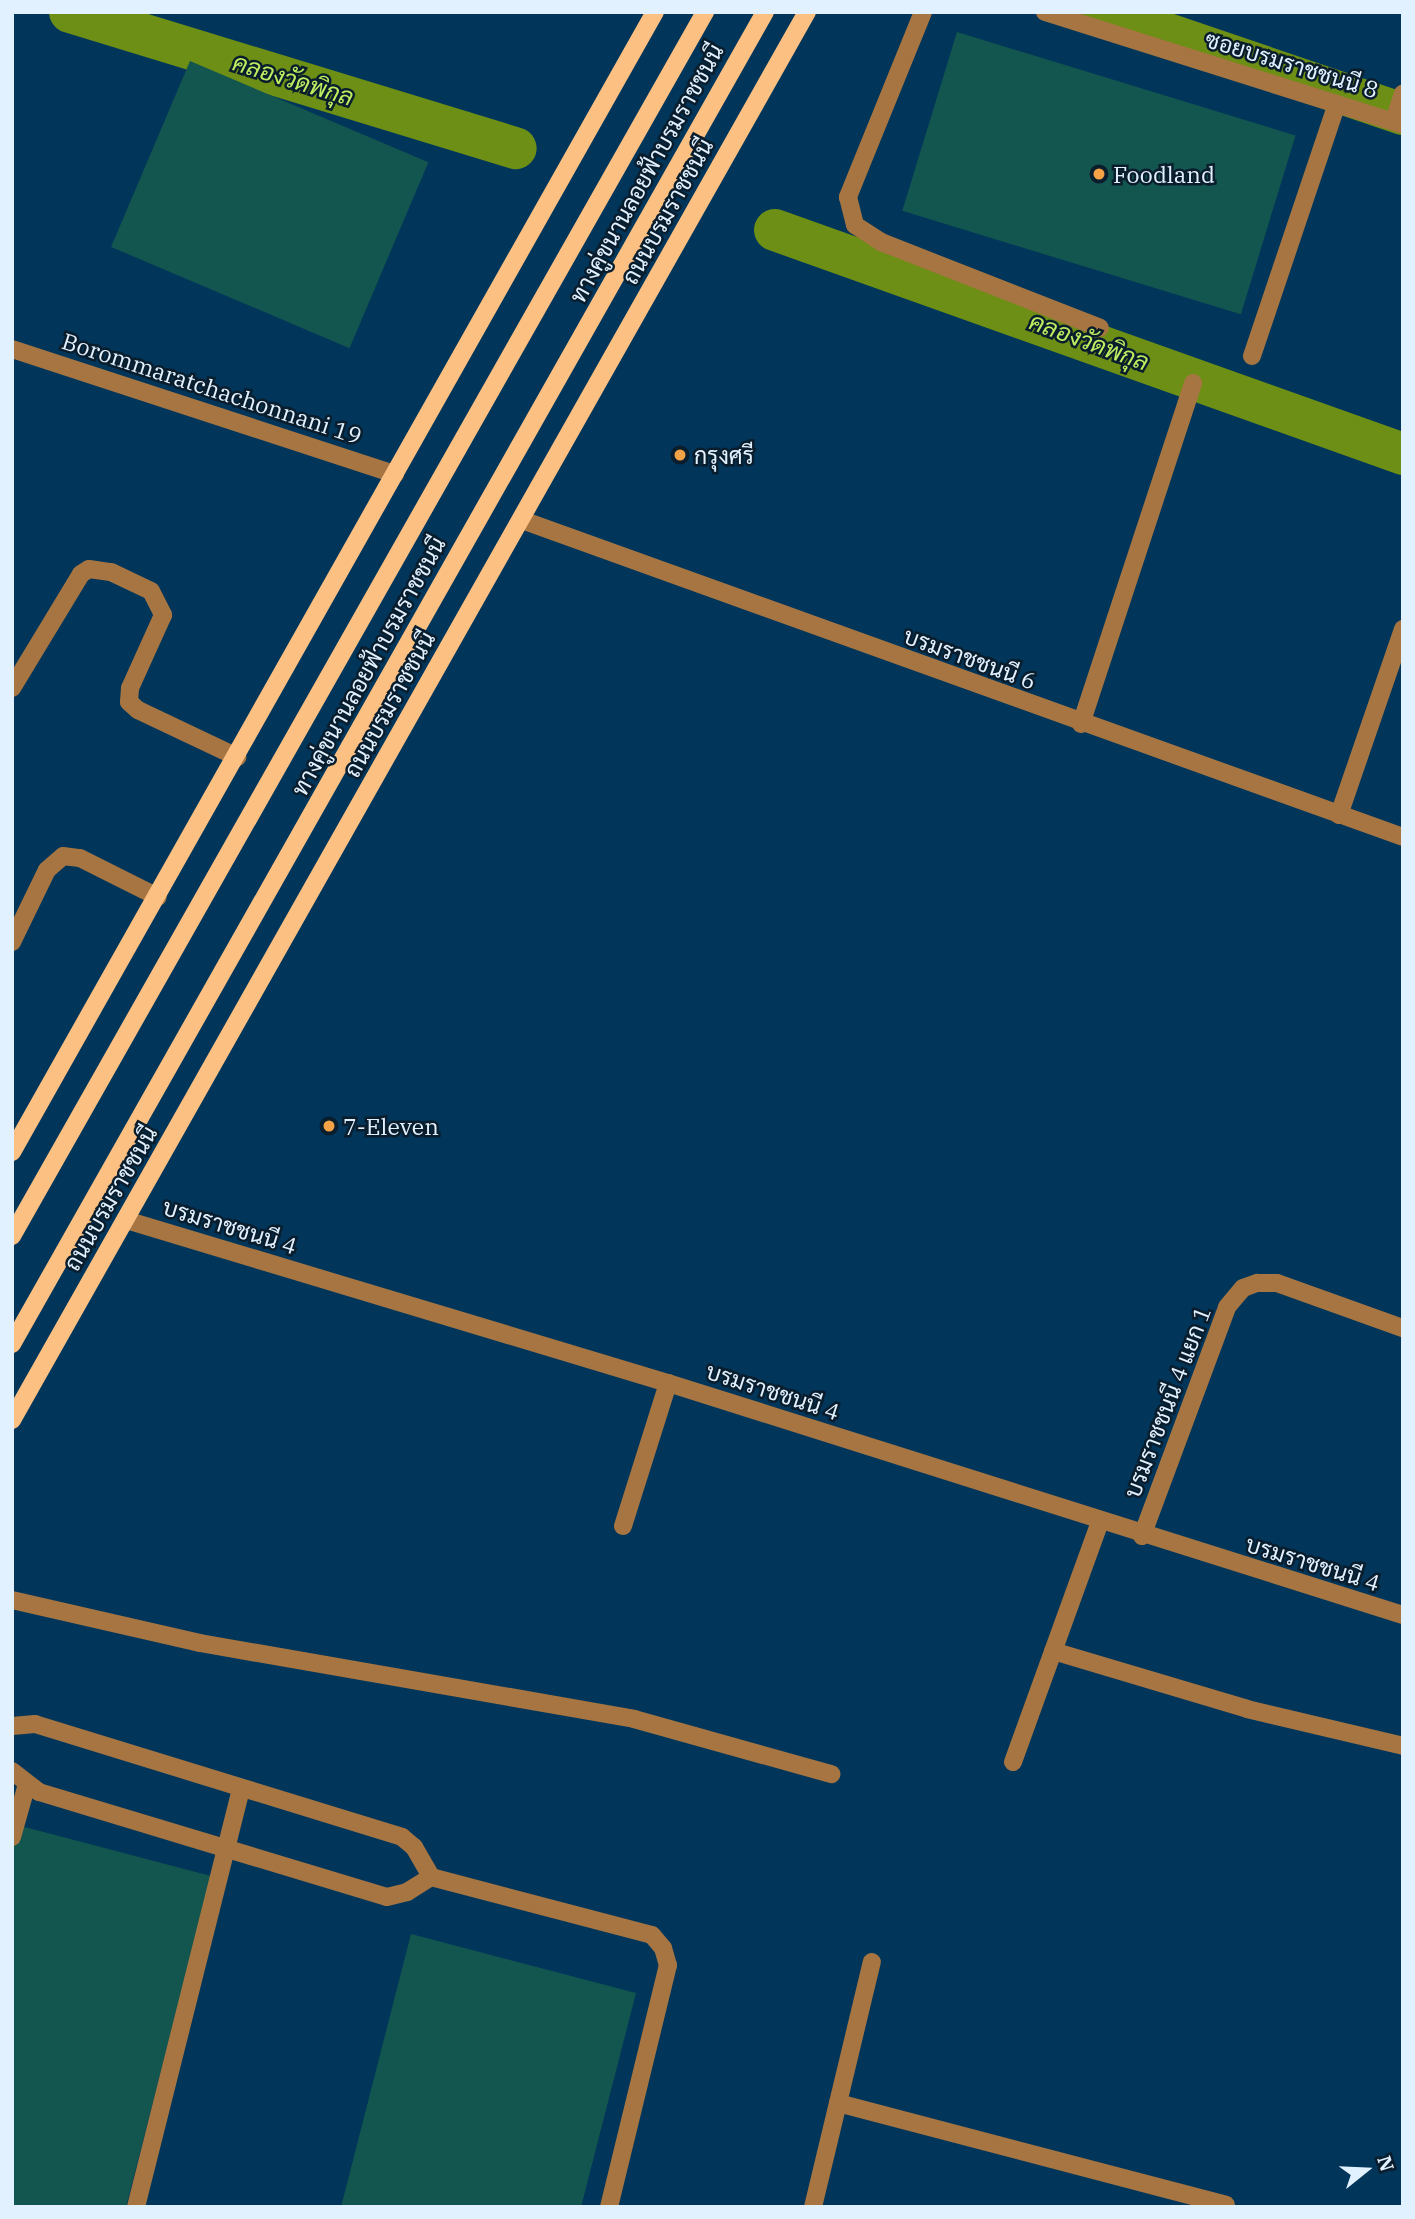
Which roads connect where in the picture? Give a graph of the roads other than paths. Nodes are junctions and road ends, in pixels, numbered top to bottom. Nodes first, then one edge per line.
1 (655, 12) edge
2 (705, 12) edge
3 (765, 12) edge
4 (807, 12) edge
5 (923, 12) edge
6 (1045, 12) edge
7 (1403, 93) edge
8 (1337, 104) junction
9 (1399, 123) edge
10 (1100, 328) dead end
11 (14, 350) edge
12 (1252, 356) dead end
13 (1193, 383) dead end
14 (396, 474) junction
15 (522, 520) junction
16 (1403, 629) edge
17 (12, 688) edge
18 (1082, 724) junction
19 (237, 757) junction
20 (1339, 815) junction
21 (1403, 837) edge
22 (158, 897) junction
23 (12, 942) edge
24 (12, 1152) edge
25 (126, 1220) junction
26 (12, 1236) edge
27 (1403, 1328) edge
28 (12, 1344) edge
29 (668, 1383) junction
30 (12, 1420) edge
31 (1100, 1522) junction
32 (623, 1526) dead end
33 (1142, 1536) junction
34 (12, 1600) edge
35 (1403, 1615) edge
36 (1053, 1651) junction
37 (12, 1726) edge
38 (1403, 1746) edge
39 (1013, 1762) dead end
40 (12, 1771) edge
41 (831, 1774) dead end
42 (27, 1784) junction
43 (241, 1790) junction
44 (12, 1837) edge
45 (223, 1847) junction
46 (432, 1877) junction
47 (872, 1962) dead end
48 (838, 2103) junction
49 (1226, 2205) dead end
50 (136, 2207) edge
51 (609, 2207) edge
52 (813, 2207) edge

1 - 14 main road
2 - 26 main road, ทางคู่ขนานลอยฟ้าบรมราชชนนี
3 - 28 main road, ทางคู่ขนานลอยฟ้าบรมราชชนนี
4 - 15 main road, ถนนบรมราชชนนี
5 - 10 street
6 - 8 street, ซอยบรมราชชนนี 8
7 - 9 street
8 - 9 street, ซอยบรมราชชนนี 8
8 - 12 street
11 - 14 street, Borommaratchachonnani 19
13 - 18 street
14 - 19 main road
15 - 18 street, บรมราชชนนี 6
15 - 25 main road, ถนนบรมราชชนนี
16 - 20 street
17 - 19 street
18 - 20 street, บรมราชชนนี 6
19 - 22 main road
20 - 21 street, บรมราชชนนี 6
22 - 23 street
22 - 24 main road
25 - 29 street, บรมราชชนนี 4
25 - 30 main road, ถนนบรมราชชนนี
27 - 33 street, บรมราชชนนี 4 แยก 1
29 - 31 street, บรมราชชนนี 4
29 - 32 street
31 - 33 street, บรมราชชนนี 4
31 - 36 street
33 - 35 street, บรมราชชนนี 4
34 - 41 street
36 - 38 street
36 - 39 street
37 - 43 street
40 - 42 street
42 - 44 street
42 - 45 street
43 - 45 street
43 - 46 street
45 - 46 street
45 - 50 street
46 - 51 street
47 - 48 street
48 - 49 street
48 - 52 street

